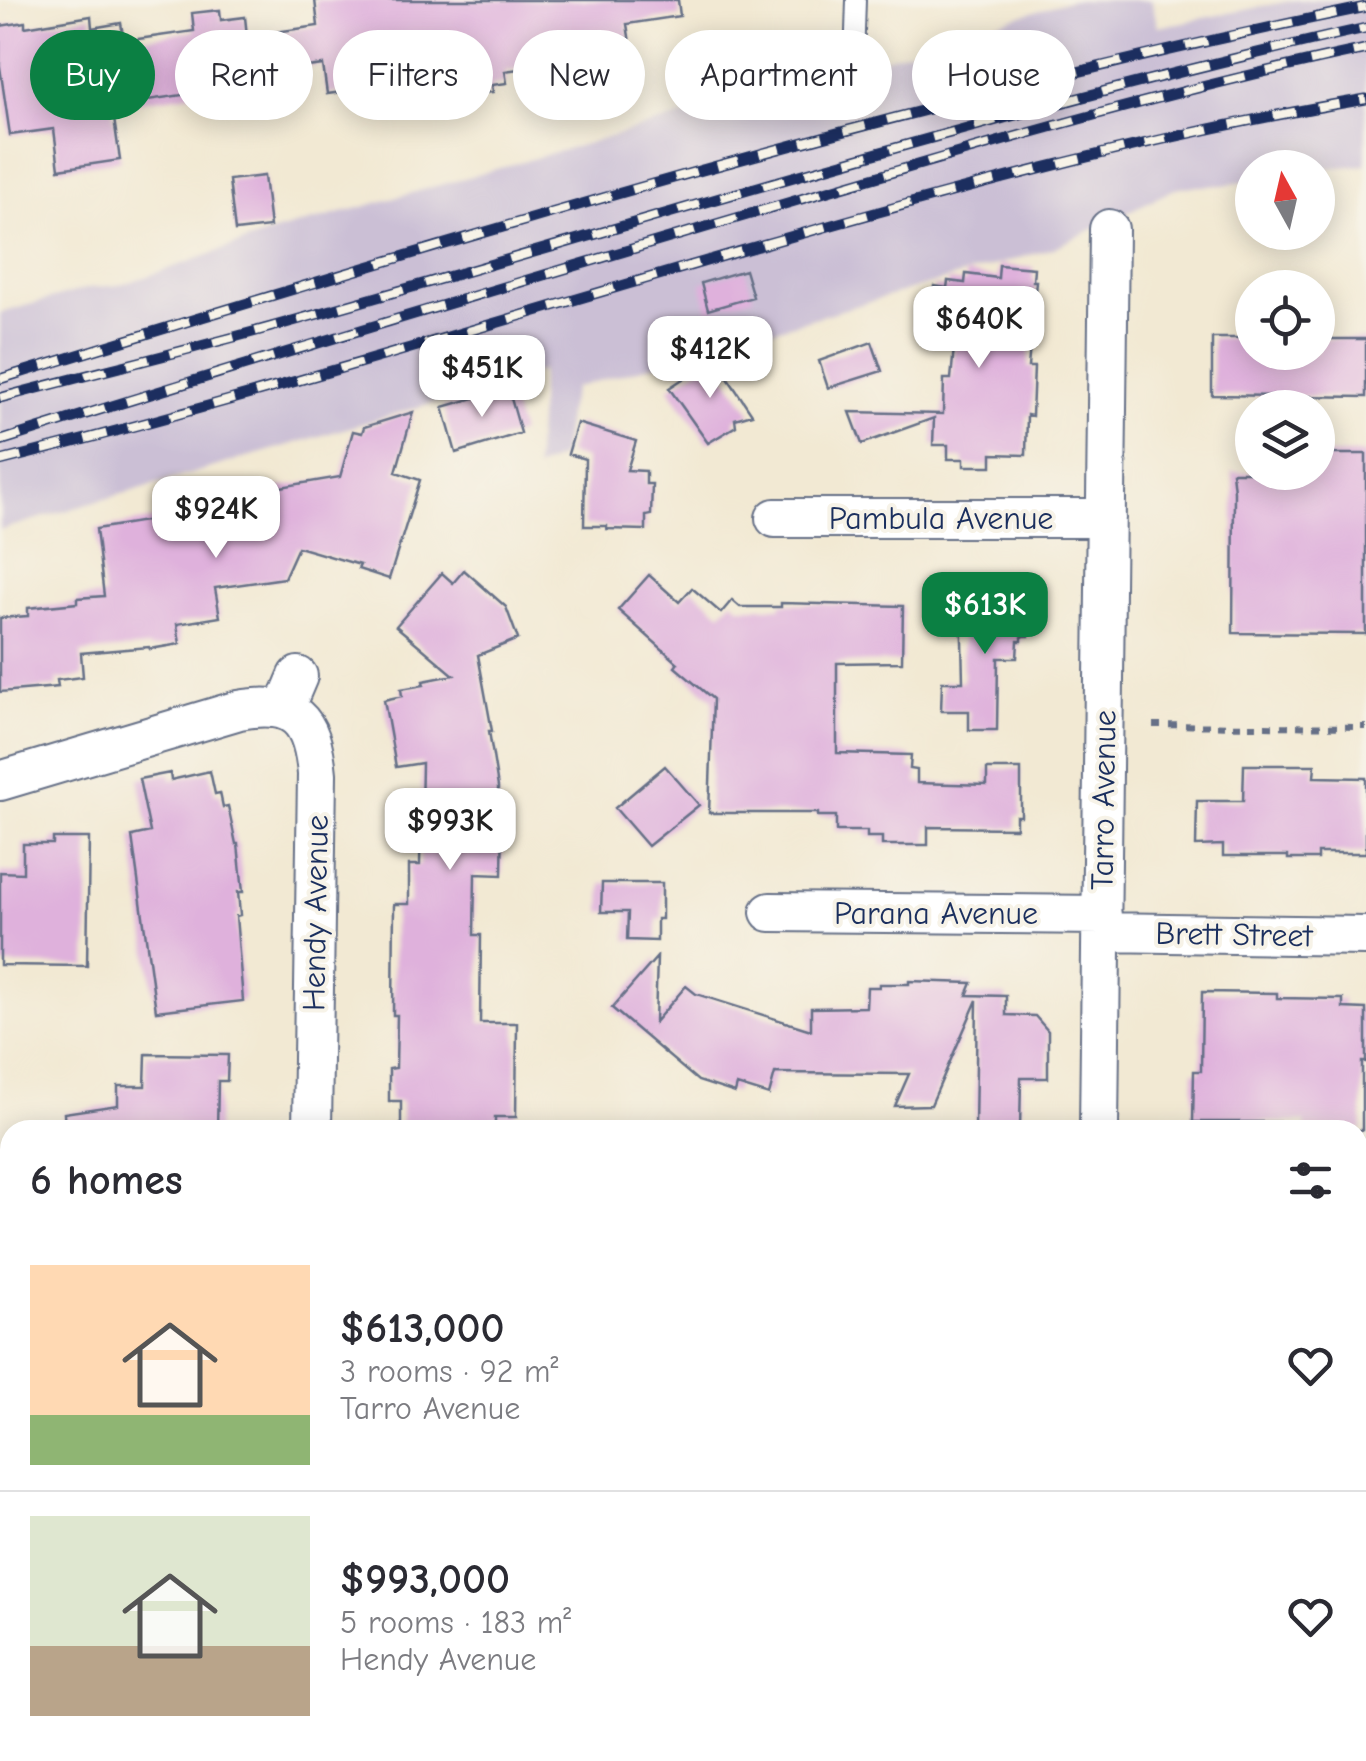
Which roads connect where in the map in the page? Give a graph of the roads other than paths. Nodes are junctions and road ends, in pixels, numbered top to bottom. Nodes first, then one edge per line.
1 (856, 0) edge
2 (855, 30) edge
3 (1109, 229) dead end
4 (775, 518) dead end
5 (1106, 518) junction
6 (0, 781) edge
7 (770, 912) dead end
8 (1102, 924) junction
9 (1366, 936) edge
10 (312, 1120) edge
11 (1100, 1120) edge

1 - 2 lane
3 - 5 street, Tarro Avenue
4 - 5 street, Pambula Avenue
5 - 8 street, Tarro Avenue
6 - 10 street, Hendy Avenue
7 - 8 street, Parana Avenue
8 - 9 street, Brett Street
8 - 11 street, Tarro Avenue

